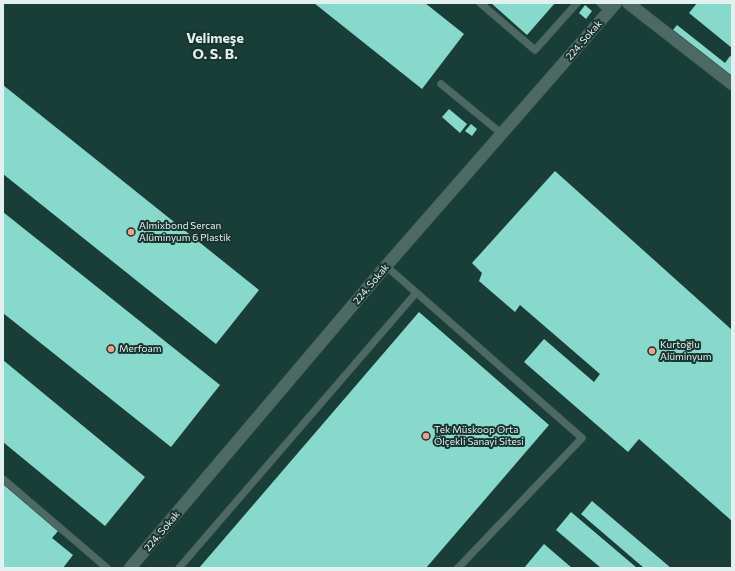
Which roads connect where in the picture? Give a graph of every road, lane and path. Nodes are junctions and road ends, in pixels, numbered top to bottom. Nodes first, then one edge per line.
1 (480, 3) edge
2 (577, 3) edge
3 (600, 3) edge
4 (628, 3) edge
5 (612, 7) edge
6 (442, 84) dead end
7 (732, 84) edge
8 (502, 134) junction
9 (386, 266) junction
10 (416, 292) junction
11 (3, 479) edge
12 (107, 568) edge
13 (130, 568) edge
14 (179, 568) edge
15 (458, 568) edge

1 - 2 lane
3 - 5 lane
4 - 7 street
5 - 8 street, 224. Sokak
6 - 8 lane
8 - 9 street, 224. Sokak
9 - 10 lane
9 - 13 street, 224. Sokak
10 - 14 lane
10 - 15 lane
11 - 12 lane

